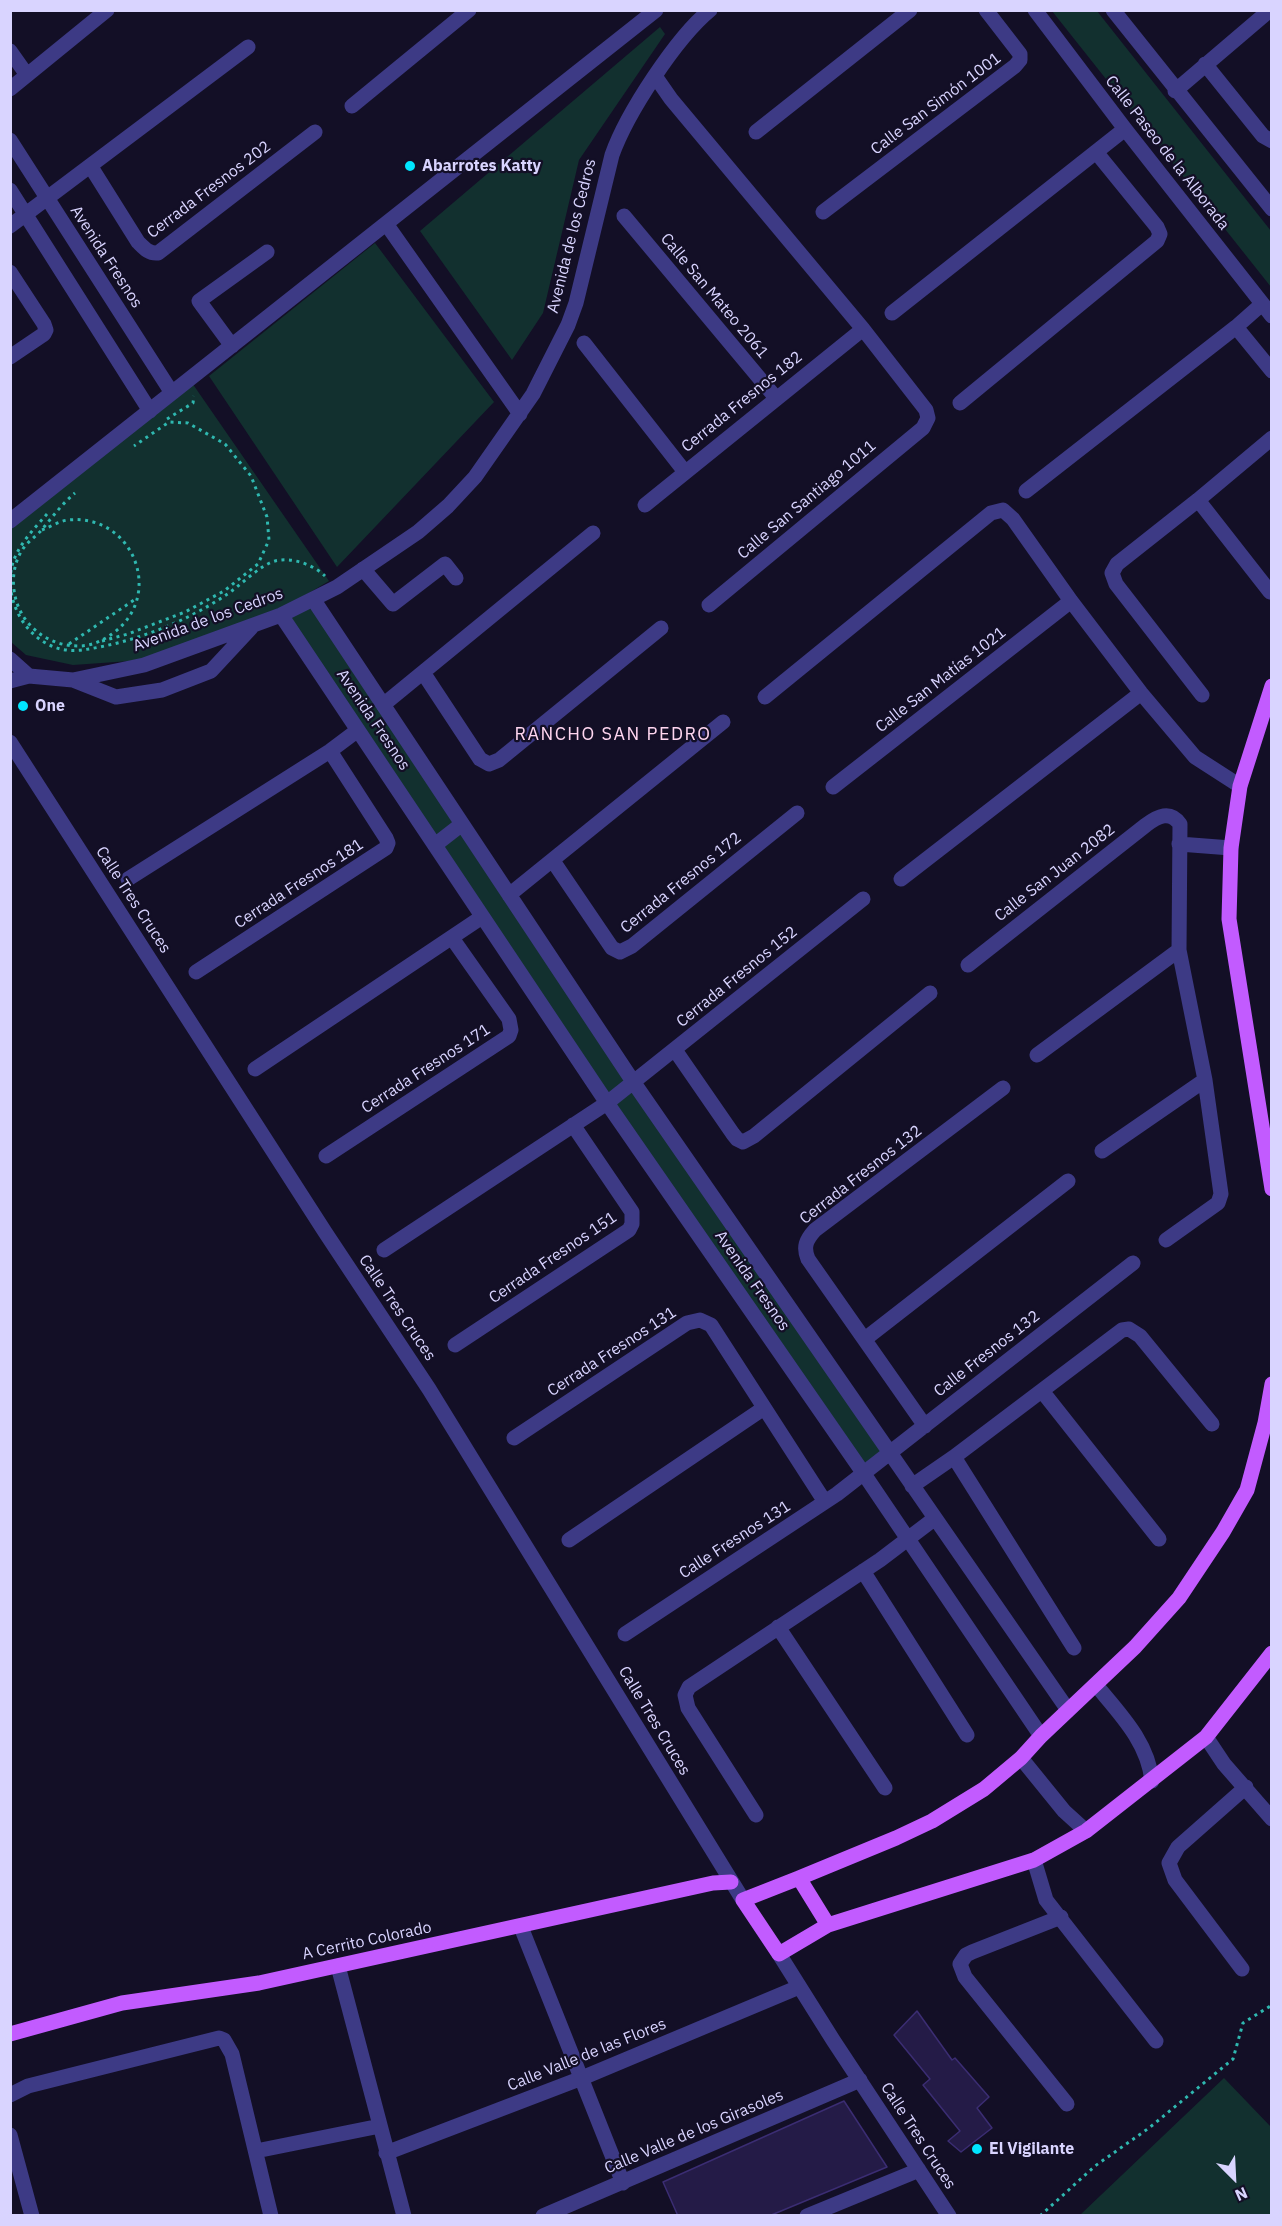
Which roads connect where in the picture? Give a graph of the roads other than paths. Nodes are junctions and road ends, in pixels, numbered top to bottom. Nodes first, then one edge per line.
1 (107, 10) edge
2 (469, 10) edge
3 (656, 10) edge
4 (910, 10) edge
5 (986, 10) edge
6 (1035, 10) edge
7 (1113, 10) edge
8 (1270, 10) edge
9 (701, 13) edge
10 (248, 47) dead end
11 (10, 51) edge
12 (1205, 64) junction
13 (27, 75) junction
14 (655, 76) junction
15 (10, 89) edge
16 (1176, 91) junction
17 (352, 106) dead end
18 (1125, 129) junction
19 (315, 132) dead end
20 (756, 132) dead end
21 (10, 140) edge
22 (1272, 141) edge
23 (1096, 152) junction
24 (91, 168) junction
25 (10, 190) edge
26 (47, 200) junction
27 (1272, 209) edge
28 (823, 212) dead end
29 (27, 215) junction
30 (624, 216) dead end
31 (387, 225) junction
32 (10, 226) edge
33 (267, 252) dead end
34 (10, 272) edge
35 (1267, 310) edge
36 (892, 313) dead end
37 (1236, 327) junction
38 (863, 329) junction
39 (584, 343) dead end
40 (232, 346) junction
41 (10, 357) edge
42 (1272, 371) edge
43 (172, 393) junction
44 (776, 398) junction
45 (960, 403) dead end
46 (150, 411) junction
47 (520, 414) junction
48 (1272, 438) edge
49 (685, 472) junction
50 (1026, 491) dead end
51 (1198, 500) junction
52 (645, 505) dead end
53 (10, 521) edge
54 (593, 533) dead end
55 (435, 552) dead end
56 (445, 564) junction
57 (363, 569) junction
58 (456, 578) dead end
59 (1270, 592) dead end
60 (313, 599) junction
61 (1071, 601) junction
62 (709, 605) dead end
63 (281, 615) junction
64 (254, 626) junction
65 (662, 628) dead end
66 (10, 659) edge
67 (424, 674) junction
68 (29, 676) junction
69 (74, 680) junction
70 (10, 681) edge
71 (1272, 686) edge
72 (1142, 693) junction
73 (1202, 695) dead end
74 (765, 697) dead end
75 (383, 705) junction
76 (723, 723) dead end
77 (358, 730) junction
78 (10, 742) edge
79 (330, 752) junction
80 (1240, 786) junction
81 (833, 787) dead end
82 (797, 813) dead end
83 (462, 824) junction
84 (1179, 844) junction
85 (435, 845) junction
86 (1231, 848) junction
87 (553, 861) junction
88 (128, 879) dead end
89 (902, 879) dead end
90 (509, 896) junction
91 (863, 899) dead end
92 (482, 917) junction
93 (452, 938) junction
94 (1179, 950) junction
95 (968, 965) dead end
96 (196, 972) dead end
97 (930, 993) dead end
98 (675, 1050) junction
99 (1037, 1055) dead end
100 (255, 1069) dead end
101 (1205, 1080) junction
102 (634, 1083) junction
103 (1003, 1088) dead end
104 (607, 1103) junction
105 (573, 1125) junction
106 (1102, 1151) dead end
107 (326, 1156) dead end
108 (1068, 1181) dead end
109 (1272, 1189) edge
110 (1166, 1240) dead end
111 (384, 1250) dead end
112 (1133, 1263) dead end
113 (866, 1339) junction
114 (455, 1346) dead end
115 (1272, 1384) edge
116 (1042, 1390) junction
117 (764, 1408) junction
118 (1212, 1424) dead end
119 (925, 1426) junction
120 (514, 1438) dead end
121 (890, 1454) junction
122 (954, 1458) junction
123 (864, 1474) junction
124 (912, 1486) junction
125 (825, 1502) junction
126 (934, 1519) junction
127 (908, 1538) junction
128 (1159, 1539) dead end
129 (569, 1540) dead end
130 (863, 1571) junction
131 (778, 1627) junction
132 (625, 1634) dead end
133 (1074, 1648) dead end
134 (1272, 1653) edge
135 (1096, 1685) junction
136 (1068, 1710) junction
137 (967, 1735) dead end
138 (1041, 1736) junction
139 (1206, 1737) junction
140 (1021, 1758) junction
141 (1152, 1781) junction
142 (1245, 1787) junction
143 (885, 1788) dead end
144 (756, 1815) dead end
145 (1272, 1819) edge
146 (1086, 1831) junction
147 (1034, 1860) junction
148 (798, 1878) junction
149 (730, 1881) junction
150 (744, 1900) junction
151 (1061, 1917) junction
152 (828, 1925) junction
153 (521, 1927) junction
154 (779, 1954) junction
155 (338, 1966) junction
156 (1242, 1969) dead end
157 (799, 1987) junction
158 (10, 2034) edge
159 (1156, 2041) dead end
160 (582, 2078) junction
161 (860, 2080) junction
162 (10, 2095) edge
163 (1067, 2104) dead end
164 (380, 2126) junction
165 (10, 2135) edge
166 (256, 2151) junction
167 (386, 2153) junction
168 (919, 2170) junction
169 (623, 2183) junction
170 (32, 2216) edge
171 (271, 2216) edge
172 (404, 2216) edge
173 (543, 2216) edge
174 (807, 2216) edge
175 (949, 2216) edge

1 - 13 street
2 - 17 street
3 - 31 street
4 - 20 street
5 - 28 street, Calle San Simón 1001
6 - 18 street, Calle Paseo de la Alborada
7 - 16 street
8 - 12 street
9 - 14 street, Avenida de los Cedros
10 - 24 street
11 - 13 street
12 - 16 street
12 - 22 street
13 - 15 street
14 - 38 street
14 - 47 street, Avenida de los Cedros
16 - 27 street
18 - 23 street
18 - 35 street, Calle Paseo de la Alborada
19 - 24 street, Cerrada Fresnos 202
21 - 26 street, Avenida Fresnos
23 - 36 street
23 - 45 street
24 - 26 street
25 - 29 street
26 - 29 street
26 - 43 street, Avenida Fresnos
29 - 32 street
29 - 46 street
30 - 44 street, Calle San Mateo 2061
31 - 40 street
31 - 47 street
33 - 40 street
34 - 41 street
35 - 37 street
37 - 42 street
37 - 50 street
38 - 44 street, Cerrada Fresnos 182
38 - 62 street, Calle San Santiago 1011
39 - 49 street
40 - 43 street
43 - 46 street
44 - 49 street, Cerrada Fresnos 182
46 - 53 street
47 - 57 street, Avenida de los Cedros
48 - 51 street
49 - 52 street, Cerrada Fresnos 182
51 - 59 street
51 - 73 street
54 - 67 street
55 - 56 street
56 - 57 street
56 - 58 street
57 - 60 street, Avenida de los Cedros
60 - 63 street, Avenida de los Cedros
60 - 75 street, Avenida Fresnos
61 - 72 street
61 - 74 street
61 - 81 street, Calle San Matías 1021
63 - 64 street, Avenida de los Cedros
63 - 77 street, Avenida Fresnos
64 - 69 street, Avenida de los Cedros
64 - 69 street
65 - 67 street
66 - 68 street
67 - 75 street
68 - 69 street, Avenida de los Cedros
68 - 70 street, Avenida de los Cedros
71 - 80 main road
72 - 80 street
72 - 89 street
75 - 83 street, Avenida Fresnos
76 - 87 street
77 - 79 street
77 - 85 street, Avenida Fresnos
78 - 149 street, Calle Tres Cruces
79 - 88 street
79 - 96 street, Cerrada Fresnos 181
80 - 86 main road
82 - 87 street, Cerrada Fresnos 172
83 - 85 street
83 - 90 street, Avenida Fresnos
84 - 86 street
84 - 94 street
84 - 95 street, Calle San Juan 2082
85 - 92 street, Avenida Fresnos
86 - 109 main road
87 - 90 street
90 - 102 street, Avenida Fresnos
91 - 98 street, Cerrada Fresnos 152
92 - 93 street
92 - 104 street, Avenida Fresnos
93 - 100 street
93 - 107 street, Cerrada Fresnos 171
94 - 99 street
94 - 101 street
97 - 98 street
98 - 102 street, Cerrada Fresnos 152
101 - 106 street
101 - 110 street
102 - 104 street
102 - 121 street, Avenida Fresnos
103 - 113 street, Cerrada Fresnos 132
104 - 105 street
104 - 123 street, Avenida Fresnos
105 - 111 street
105 - 114 street, Cerrada Fresnos 151
108 - 113 street
112 - 119 street, Calle Fresnos 132
113 - 119 street, Cerrada Fresnos 132
115 - 135 main road
116 - 118 street
116 - 122 street
116 - 128 street
117 - 120 street, Cerrada Fresnos 131
117 - 125 street, Cerrada Fresnos 131
117 - 129 street
119 - 121 street, Calle Fresnos 132
121 - 123 street, Calle Fresnos 132
121 - 124 street, Avenida Fresnos
122 - 124 street
122 - 133 street
123 - 125 street, Calle Fresnos 131
123 - 127 street, Avenida Fresnos
124 - 126 street, Avenida Fresnos
125 - 132 street, Calle Fresnos 131
126 - 127 street
126 - 136 street, Avenida Fresnos
127 - 130 street
127 - 138 street, Avenida Fresnos
130 - 131 street
130 - 137 street
131 - 143 street
131 - 144 street
134 - 139 main road
135 - 136 main road
135 - 141 street
136 - 138 main road
138 - 140 main road
139 - 141 main road
139 - 142 street
140 - 146 street
140 - 148 main road
141 - 146 main road
142 - 145 street
142 - 156 street
146 - 147 main road
147 - 151 street
147 - 152 main road
148 - 150 main road
148 - 152 main road
149 - 150 street, Calle Tres Cruces
149 - 153 main road, A Cerrito Colorado
150 - 154 main road
151 - 159 street
151 - 163 street
152 - 154 main road
153 - 155 main road, A Cerrito Colorado
153 - 160 street
154 - 157 street, Calle Tres Cruces
155 - 158 main road, A Cerrito Colorado
155 - 164 street
157 - 160 street, Calle Valle de las Flores
157 - 161 street, Calle Tres Cruces
160 - 167 street, Calle Valle de las Flores
160 - 169 street
161 - 168 street, Calle Tres Cruces
161 - 169 street, Calle Valle de los Girasoles
162 - 166 street
164 - 166 street
164 - 167 street
165 - 170 street
166 - 171 street
167 - 172 street
168 - 174 street
168 - 175 street, Calle Tres Cruces
169 - 173 street, Calle Valle de los Girasoles

